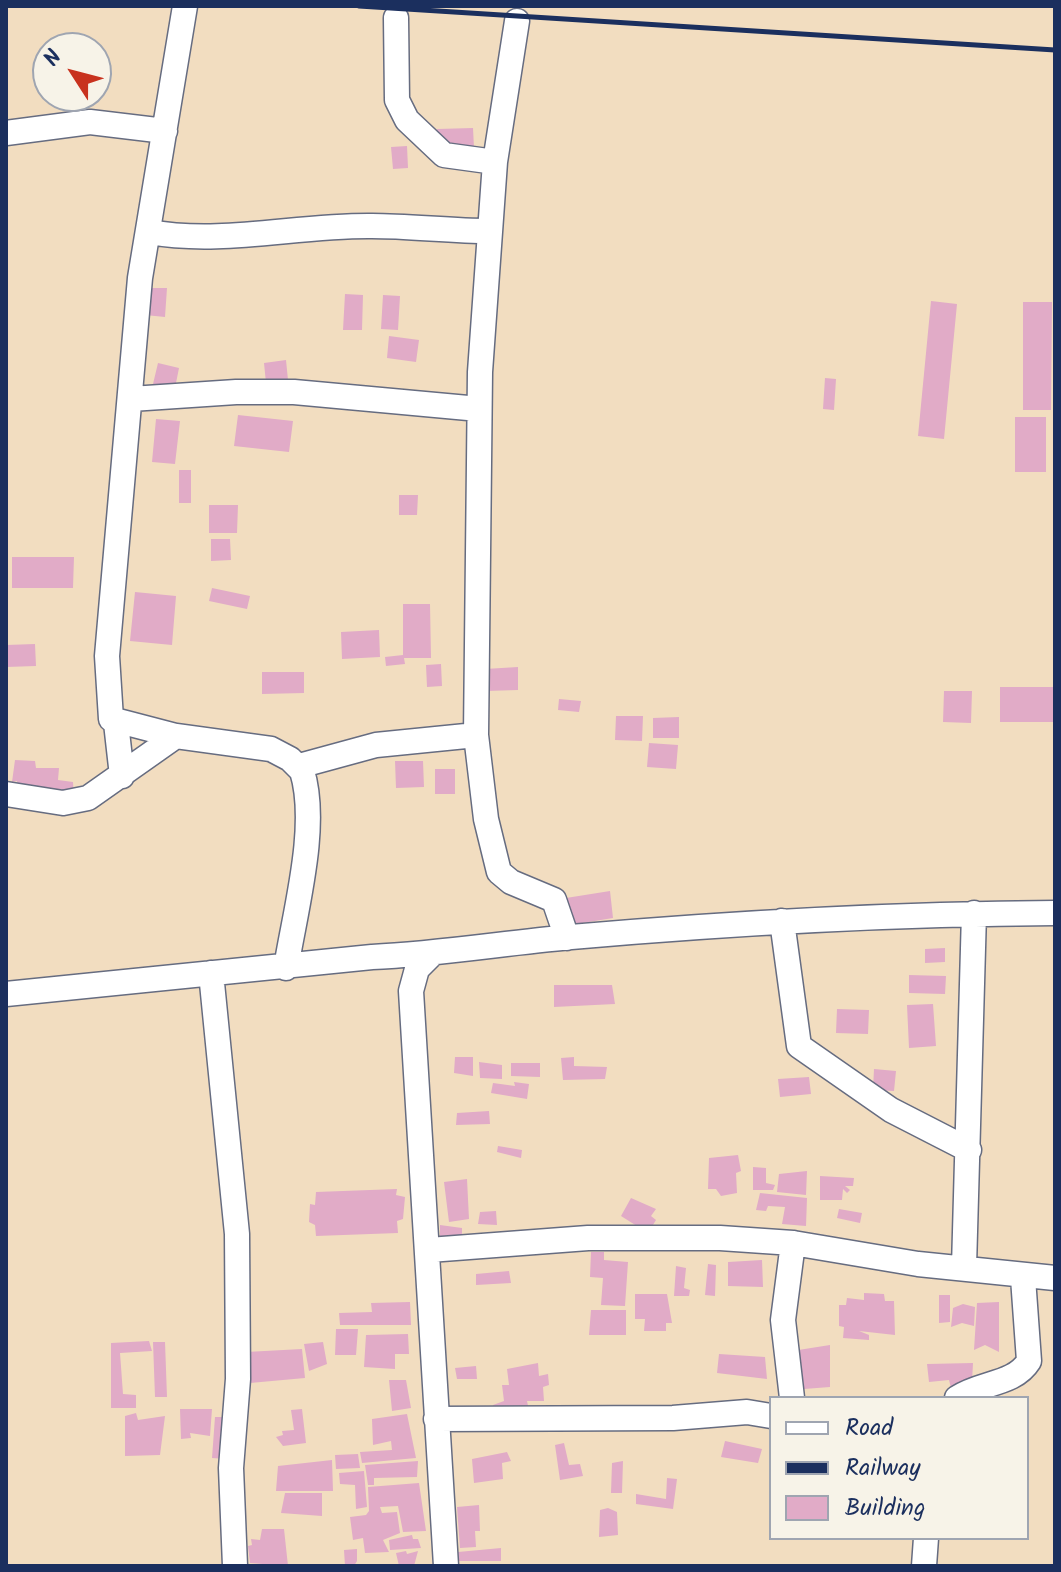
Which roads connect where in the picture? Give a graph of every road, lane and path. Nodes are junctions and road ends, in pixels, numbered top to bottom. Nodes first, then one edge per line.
1 (185, 6) edge
2 (396, 18) dead end
3 (517, 21) dead end
4 (165, 131) junction
5 (6, 133) edge
6 (495, 162) junction
7 (490, 231) junction
8 (149, 232) junction
9 (131, 399) junction
10 (479, 409) junction
11 (116, 723) junction
12 (476, 735) junction
13 (176, 736) junction
14 (299, 766) junction
15 (122, 776) junction
16 (6, 794) edge
17 (974, 913) junction
18 (1055, 913) edge
19 (782, 921) junction
20 (567, 938) junction
21 (431, 955) junction
22 (286, 968) junction
23 (211, 973) junction
24 (6, 994) edge
25 (969, 1150) junction
26 (793, 1243) junction
27 (429, 1250) junction
28 (964, 1267) junction
29 (1023, 1278) junction
30 (1055, 1278) edge
31 (792, 1396) edge
32 (961, 1396) edge
33 (769, 1416) edge
34 (436, 1419) junction
35 (926, 1540) edge
36 (235, 1566) edge
37 (446, 1566) edge
38 (924, 1566) edge

1 - 4 street
2 - 6 street
3 - 6 street
4 - 5 street
4 - 8 street
6 - 7 street
7 - 8 street
7 - 10 street
8 - 9 street
9 - 10 street
9 - 11 street
10 - 12 street
11 - 13 street
11 - 15 street
12 - 14 street
12 - 20 street
13 - 14 street
13 - 15 street
14 - 22 street
15 - 16 street
17 - 18 street
17 - 19 street
17 - 25 street
19 - 20 street
19 - 25 street
20 - 21 street
21 - 22 street
21 - 27 street
22 - 23 street
23 - 24 street
23 - 36 street
25 - 28 street
26 - 27 street
26 - 28 street
26 - 31 street
27 - 34 street
28 - 29 street
29 - 30 street
29 - 32 street
33 - 34 street
34 - 37 street
35 - 38 street

